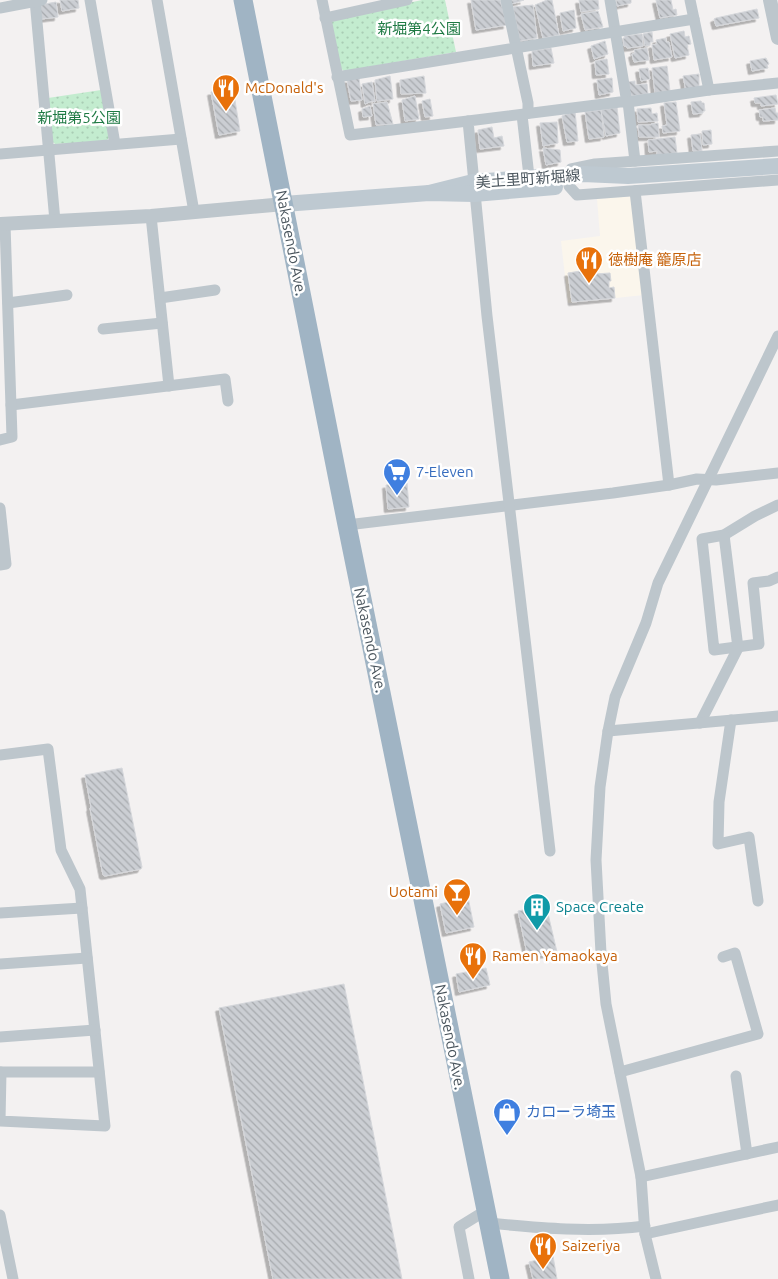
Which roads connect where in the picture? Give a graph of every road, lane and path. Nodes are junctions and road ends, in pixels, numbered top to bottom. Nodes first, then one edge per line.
1 (37, 0) edge
2 (90, 0) edge
3 (157, 0) edge
4 (243, 0) edge
5 (322, 0) edge
6 (407, 0) edge
7 (506, 0) edge
8 (610, 0) edge
9 (690, 0) edge
10 (770, 0) edge
11 (0, 8) edge
12 (325, 18) junction
13 (694, 19) junction
14 (615, 30) junction
15 (778, 38) edge
16 (516, 47) junction
17 (338, 77) junction
18 (778, 83) edge
19 (709, 90) junction
20 (628, 102) junction
21 (525, 114) junction
22 (468, 121) junction
23 (181, 139) junction
24 (115, 144) junction
25 (48, 150) junction
26 (778, 151) edge
27 (0, 154) edge
28 (778, 166) edge
29 (632, 169) junction
30 (778, 180) edge
31 (569, 181) junction
32 (530, 184) junction
33 (474, 188) junction
34 (635, 191) junction
35 (284, 204) junction
36 (194, 212) junction
37 (151, 216) junction
38 (55, 221) junction
39 (2, 224) edge
40 (215, 290) dead end
41 (67, 296) dead end
42 (160, 298) junction
43 (8, 303) junction
44 (162, 323) junction
45 (103, 329) dead end
46 (778, 336) edge
47 (169, 386) junction
48 (7, 401) edge
49 (228, 401) dead end
50 (0, 440) edge
51 (778, 473) edge
52 (707, 480) junction
53 (669, 485) junction
54 (510, 504) junction
55 (778, 506) edge
56 (0, 508) edge
57 (347, 525) junction
58 (724, 534) junction
59 (0, 565) edge
60 (778, 577) edge
61 (738, 648) junction
62 (777, 713) edge
63 (731, 720) junction
64 (700, 723) junction
65 (608, 731) junction
66 (0, 755) edge
67 (550, 851) dead end
68 (758, 901) dead end
69 (82, 908) junction
70 (0, 913) edge
71 (723, 957) dead end
72 (87, 958) junction
73 (0, 964) edge
74 (95, 1030) junction
75 (0, 1037) edge
76 (0, 1072) edge
77 (99, 1072) junction
78 (620, 1072) junction
79 (736, 1076) dead end
80 (778, 1147) edge
81 (747, 1154) junction
82 (641, 1177) junction
83 (778, 1205) edge
84 (0, 1215) edge
85 (486, 1217) junction
86 (2, 1230) edge
87 (645, 1230) junction
88 (13, 1279) edge
89 (469, 1279) edge
90 (500, 1279) edge
91 (656, 1279) edge

1 - 11 street
1 - 25 street
2 - 24 street
3 - 23 street
4 - 35 highway, Nakasendo Ave.
5 - 12 street
6 - 12 street
7 - 16 street
8 - 14 street
9 - 13 street
10 - 15 street
12 - 17 street
13 - 14 street
13 - 19 street
14 - 16 street
14 - 20 street
16 - 17 street
16 - 21 street
17 - 22 street
18 - 19 street
19 - 20 street
20 - 21 street
20 - 29 street
21 - 22 street
21 - 32 street
22 - 33 street
23 - 24 street
23 - 36 street
24 - 25 street
25 - 27 street
25 - 38 street
26 - 29 street
28 - 29 main road, 美土里町新堀線
29 - 31 main road, 美土里町新堀線
29 - 32 street
30 - 34 street
31 - 32 main road, 美土里町新堀線
31 - 34 street
32 - 33 main road, 美土里町新堀線
33 - 35 main road, 美土里町新堀線
33 - 54 street
34 - 53 street
35 - 36 street
35 - 57 highway, Nakasendo Ave.
36 - 37 street
37 - 38 street
37 - 42 street
38 - 39 street
39 - 43 street
40 - 42 street
41 - 43 street
42 - 44 street
43 - 48 street
44 - 45 street
44 - 47 street
46 - 52 street
47 - 48 street
47 - 49 street
48 - 50 street
51 - 52 street
52 - 53 street
52 - 65 street
53 - 54 street
54 - 57 street
54 - 67 street
55 - 58 street
56 - 59 street
57 - 85 highway, Nakasendo Ave.
58 - 61 street
58 - 61 street
60 - 61 street
61 - 64 street
62 - 63 street
63 - 64 street
63 - 68 street
64 - 65 street
65 - 78 street
66 - 69 street
69 - 70 street
69 - 72 street
71 - 78 street
72 - 73 street
72 - 74 street
74 - 75 street
74 - 77 street
76 - 77 street
76 - 77 street
78 - 82 street
79 - 81 street
80 - 81 street
81 - 82 street
82 - 87 street
83 - 87 street
84 - 86 street
85 - 87 street
85 - 89 street
85 - 90 highway, Nakasendo Ave.
86 - 88 street
87 - 91 street

